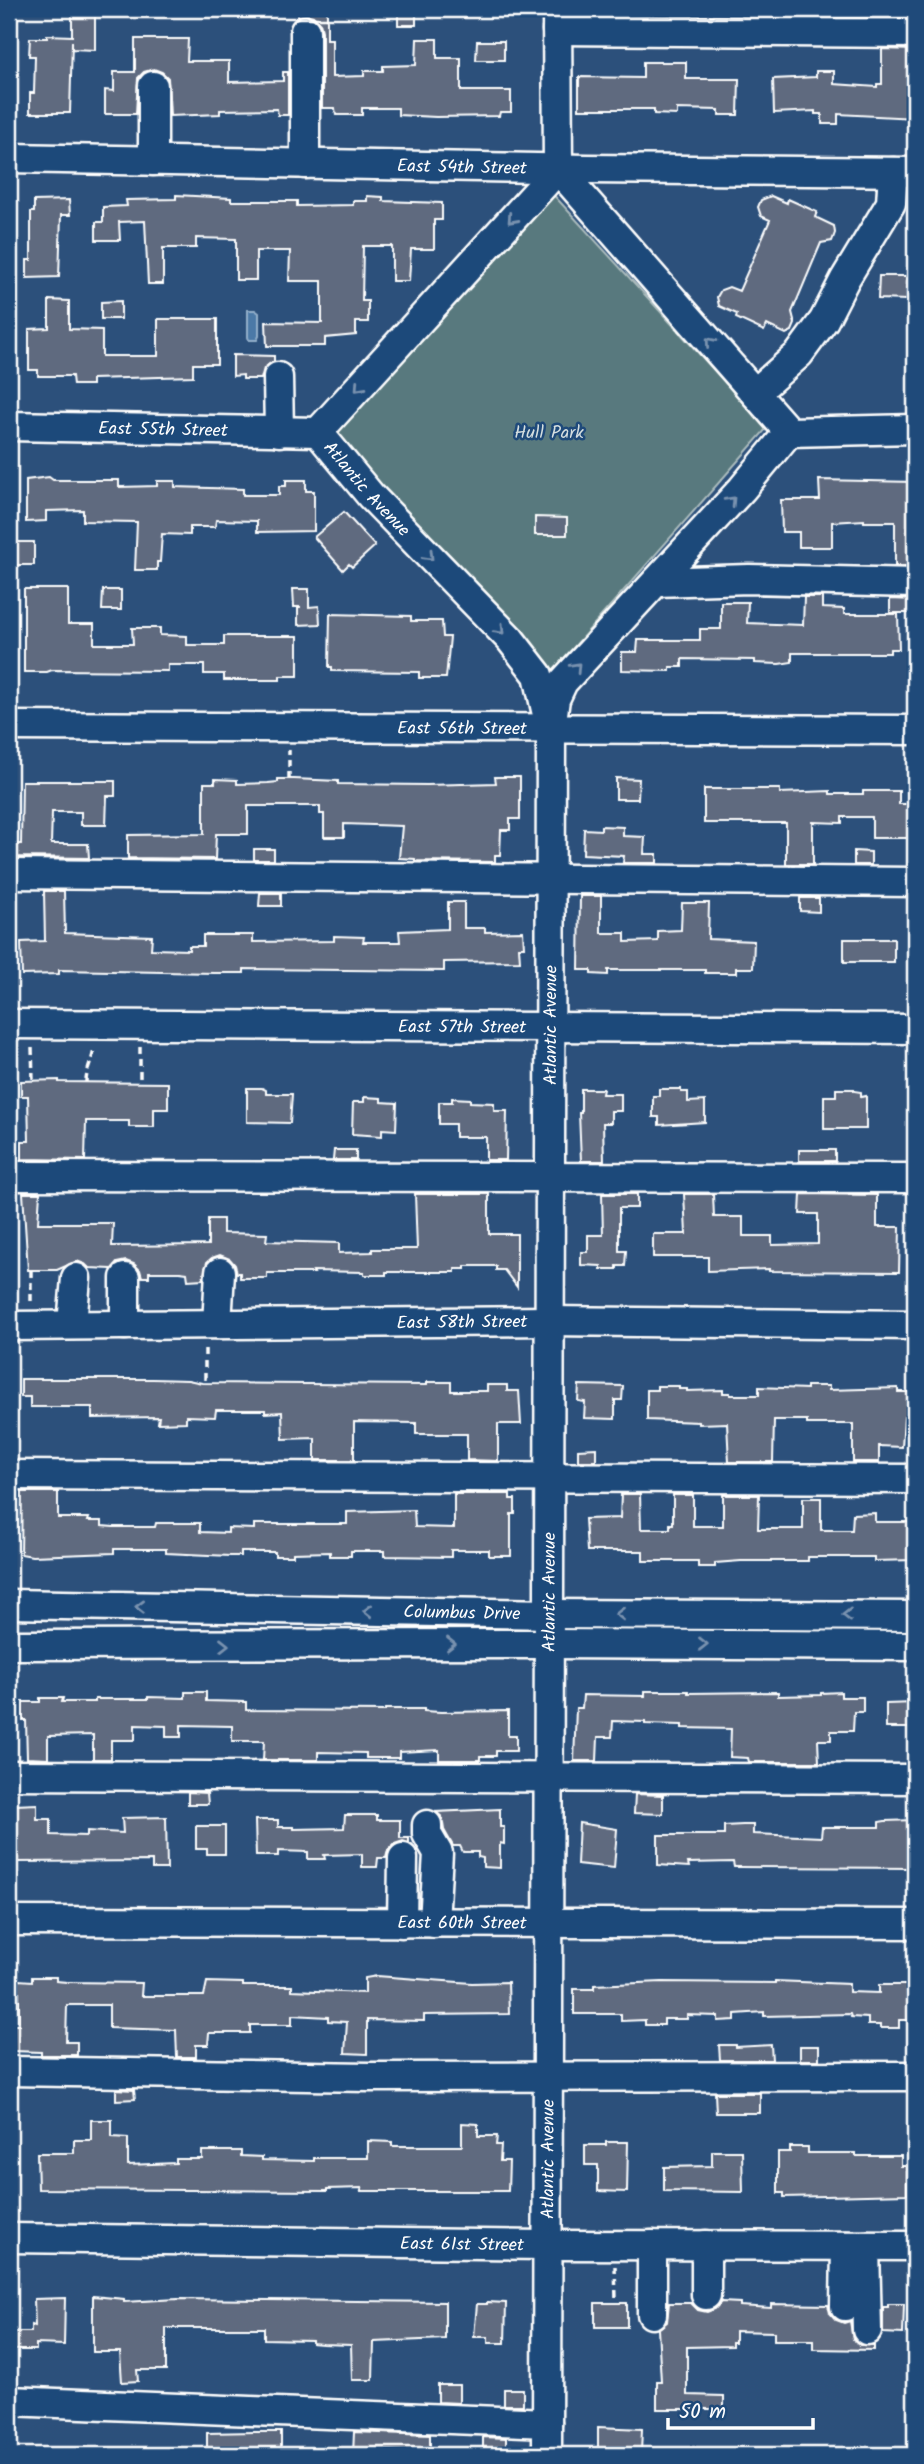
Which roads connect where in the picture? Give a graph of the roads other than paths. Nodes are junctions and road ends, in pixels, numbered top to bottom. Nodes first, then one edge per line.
1 (557, 20) edge
2 (305, 31) dead end
3 (915, 33) edge
4 (153, 86) dead end
5 (9, 158) edge
6 (153, 161) junction
7 (305, 164) junction
8 (558, 169) junction
9 (904, 172) edge
10 (278, 377) dead end
11 (755, 393) junction
12 (9, 426) edge
13 (915, 429) edge
14 (279, 432) junction
15 (317, 432) junction
16 (789, 432) junction
17 (656, 582) junction
18 (915, 583) edge
19 (9, 726) edge
20 (551, 728) junction
21 (915, 730) edge
22 (9, 874) edge
23 (550, 880) junction
24 (915, 881) edge
25 (20, 1024) edge
26 (550, 1027) junction
27 (915, 1028) edge
28 (9, 1176) edge
29 (550, 1177) junction
30 (915, 1178) edge
31 (220, 1272) dead end
32 (76, 1278) dead end
33 (125, 1278) dead end
34 (549, 1321) junction
35 (211, 1324) junction
36 (72, 1325) junction
37 (125, 1325) junction
38 (915, 1325) edge
39 (20, 1326) edge
40 (9, 1475) edge
41 (549, 1477) junction
42 (915, 1479) edge
43 (9, 1604) edge
44 (549, 1614) junction
45 (915, 1616) edge
46 (549, 1644) junction
47 (9, 1645) edge
48 (915, 1646) edge
49 (9, 1774) edge
50 (549, 1777) junction
51 (915, 1779) edge
52 (427, 1825) dead end
53 (403, 1858) dead end
54 (9, 1921) edge
55 (402, 1923) junction
56 (433, 1923) junction
57 (548, 1923) junction
58 (915, 1924) edge
59 (9, 2071) edge
60 (548, 2076) junction
61 (915, 2076) edge
62 (9, 2238) edge
63 (548, 2245) junction
64 (652, 2245) junction
65 (706, 2245) junction
66 (856, 2246) junction
67 (915, 2246) edge
68 (706, 2295) dead end
69 (845, 2305) dead end
70 (652, 2314) dead end
71 (867, 2330) dead end
72 (9, 2401) edge
73 (547, 2423) junction
74 (547, 2455) edge

1 - 3 street
1 - 8 street
2 - 7 street
4 - 6 street
5 - 6 street, East 54th Street
6 - 7 street, East 54th Street
7 - 8 street, East 54th Street
8 - 9 street, East 54th Street
11 -> 8 street
8 -> 15 street, Atlantic Avenue
9 - 11 street
10 - 14 street
11 - 16 street
12 - 14 street, East 55th Street
13 - 16 street
14 - 15 street, East 55th Street
15 -> 20 street, Atlantic Avenue
17 -> 16 street, Atlantic Avenue
17 - 18 street
20 -> 17 street, Atlantic Avenue
19 - 20 street, East 56th Street
20 - 21 street, East 56th Street
20 - 23 street, Atlantic Avenue
22 - 23 street
23 - 24 street
23 - 26 street, Atlantic Avenue
25 - 26 street, East 57th Street
26 - 27 street, East 57th Street
26 - 29 street, Atlantic Avenue
28 - 29 street
29 - 30 street
29 - 34 street, Atlantic Avenue
31 - 35 street
32 - 36 street
33 - 37 street
34 - 35 street, East 58th Street
34 - 38 street, East 58th Street
34 - 41 street, Atlantic Avenue
35 - 37 street, East 58th Street
36 - 37 street, East 58th Street
36 - 39 street, East 58th Street
40 - 41 street
41 - 42 street
41 - 44 street, Atlantic Avenue
44 -> 43 street, Columbus Drive
45 -> 44 street, Columbus Drive
44 - 46 street, Atlantic Avenue
47 -> 46 street, Columbus Drive
46 -> 48 street, Columbus Drive
46 - 50 street, Atlantic Avenue
49 - 50 street
50 - 51 street
50 - 57 street, Atlantic Avenue
52 - 56 street
53 - 55 street
54 - 55 street, East 60th Street
55 - 56 street, East 60th Street
56 - 57 street, East 60th Street
57 - 58 street, East 60th Street
57 - 60 street, Atlantic Avenue
59 - 60 street
60 - 61 street
60 - 63 street, Atlantic Avenue
62 - 63 street, East 61st Street
63 - 64 street, East 61st Street
63 - 73 street, Atlantic Avenue
64 - 65 street, East 61st Street
64 - 70 street
65 - 66 street, East 61st Street
65 - 68 street
66 - 67 street, East 61st Street
66 - 69 street
66 - 71 street
72 - 73 street
73 - 74 street, Atlantic Avenue

